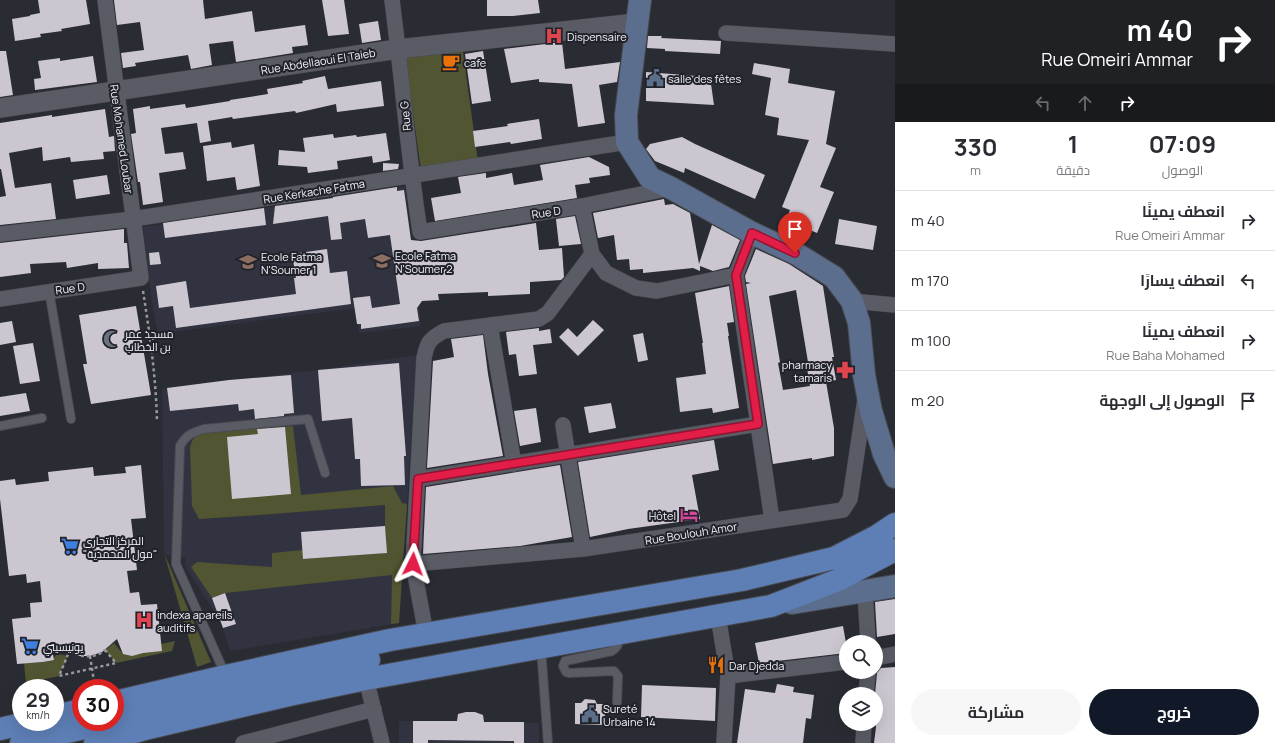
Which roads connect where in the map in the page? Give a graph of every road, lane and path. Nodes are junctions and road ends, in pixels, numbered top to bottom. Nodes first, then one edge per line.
1 (105, 0) edge
2 (392, 0) edge
3 (640, 0) edge
4 (637, 23) junction
5 (726, 33) dead end
6 (895, 44) edge
7 (398, 49) junction
8 (116, 91) junction
9 (0, 108) edge
10 (628, 142) junction
11 (411, 176) junction
12 (672, 188) junction
13 (582, 206) junction
14 (133, 219) junction
15 (420, 232) joint
16 (752, 233) junction
17 (0, 234) edge
18 (592, 254) junction
19 (736, 275) junction
20 (141, 278) junction
21 (49, 291) junction
22 (0, 299) edge
23 (852, 302) junction
24 (895, 305) edge
25 (490, 325) junction
26 (866, 388) junction
27 (871, 411) junction
28 (42, 418) dead end
29 (71, 419) dead end
30 (157, 422) dead end
31 (758, 424) junction
32 (563, 425) dead end
33 (0, 426) edge
34 (895, 446) edge
35 (568, 455) junction
36 (514, 464) junction
37 (326, 473) dead end
38 (895, 477) edge
39 (418, 479) junction
40 (772, 520) junction
41 (895, 524) edge
42 (584, 549) junction
43 (895, 550) edge
44 (413, 564) junction
45 (800, 566) junction
46 (895, 586) edge
47 (865, 592) junction
48 (771, 606) junction
49 (718, 616) junction
50 (618, 633) junction
51 (426, 634) junction
52 (868, 635) edge
53 (540, 647) junction
54 (895, 654) edge
55 (90, 656) junction
56 (883, 657) edge
57 (839, 663) edge
58 (92, 669) junction
59 (226, 676) junction
60 (728, 676) junction
61 (94, 679) edge
62 (366, 679) junction
63 (124, 700) edge
64 (617, 702) dead end
65 (374, 709) junction
66 (12, 726) edge
67 (0, 729) edge
68 (72, 731) edge
69 (864, 731) edge
70 (124, 732) edge
71 (21, 743) edge
72 (95, 743) edge
73 (243, 743) edge
74 (382, 743) edge
75 (548, 743) edge
76 (724, 743) edge
77 (863, 743) edge

1 - 8 street, Rue Mohamed Loubar
2 - 7 street, Rue G
3 - 4 main road
4 - 7 street, Rue Abdellaoui El Taieb
4 - 10 main road
5 - 6 street
7 - 8 street, Rue Abdellaoui El Taieb
7 - 11 street, Rue G
8 - 9 street, Rue Abdellaoui El Taieb
8 - 14 street, Rue Mohamed Loubar
10 - 11 street, Rue Kerkache Fatma
10 - 12 main road
11 - 14 street, Rue Kerkache Fatma
11 - 15 street, Rue G
12 - 13 street, Rue D
12 - 16 main road
13 - 15 street, Rue D
13 - 18 street
14 - 17 street, Rue Kerkache Fatma
14 - 20 street, Rue Mohamed Loubar
16 - 19 street
16 - 23 main road
18 - 19 street
18 - 25 street
19 - 31 street
20 - 21 street, Rue D
20 - 30 path
21 - 22 street, Rue D
21 - 29 lane
23 - 24 street
23 - 26 main road
25 - 36 street
25 - 39 street
26 - 27 main road
26 - 40 street, Rue Boulouh Amor
27 - 34 main road
27 - 38 main road
28 - 33 lane
31 - 35 street
31 - 40 street
32 - 35 street
35 - 36 street
35 - 42 street
36 - 39 street
37 - 59 lane
39 - 44 street
40 - 42 street, Rue Boulouh Amor
41 - 45 main road
42 - 44 street, Rue Boulouh Amor
43 - 48 main road
44 - 51 street
45 - 51 main road
45 - 70 main road
46 - 47 main road
47 - 48 main road
47 - 52 street
48 - 49 main road
49 - 50 main road
49 - 60 street
50 - 53 main road
50 - 64 lane
51 - 59 main road
53 - 62 main road
53 - 75 lane
54 - 56 street
55 - 58 path
55 - 58 path
55 - 58 path
57 - 60 street
58 - 61 path
59 - 63 main road
60 - 76 street
62 - 65 street
62 - 70 main road
65 - 73 street
65 - 74 street
66 - 67 main road
68 - 71 main road
69 - 77 street
70 - 72 main road

